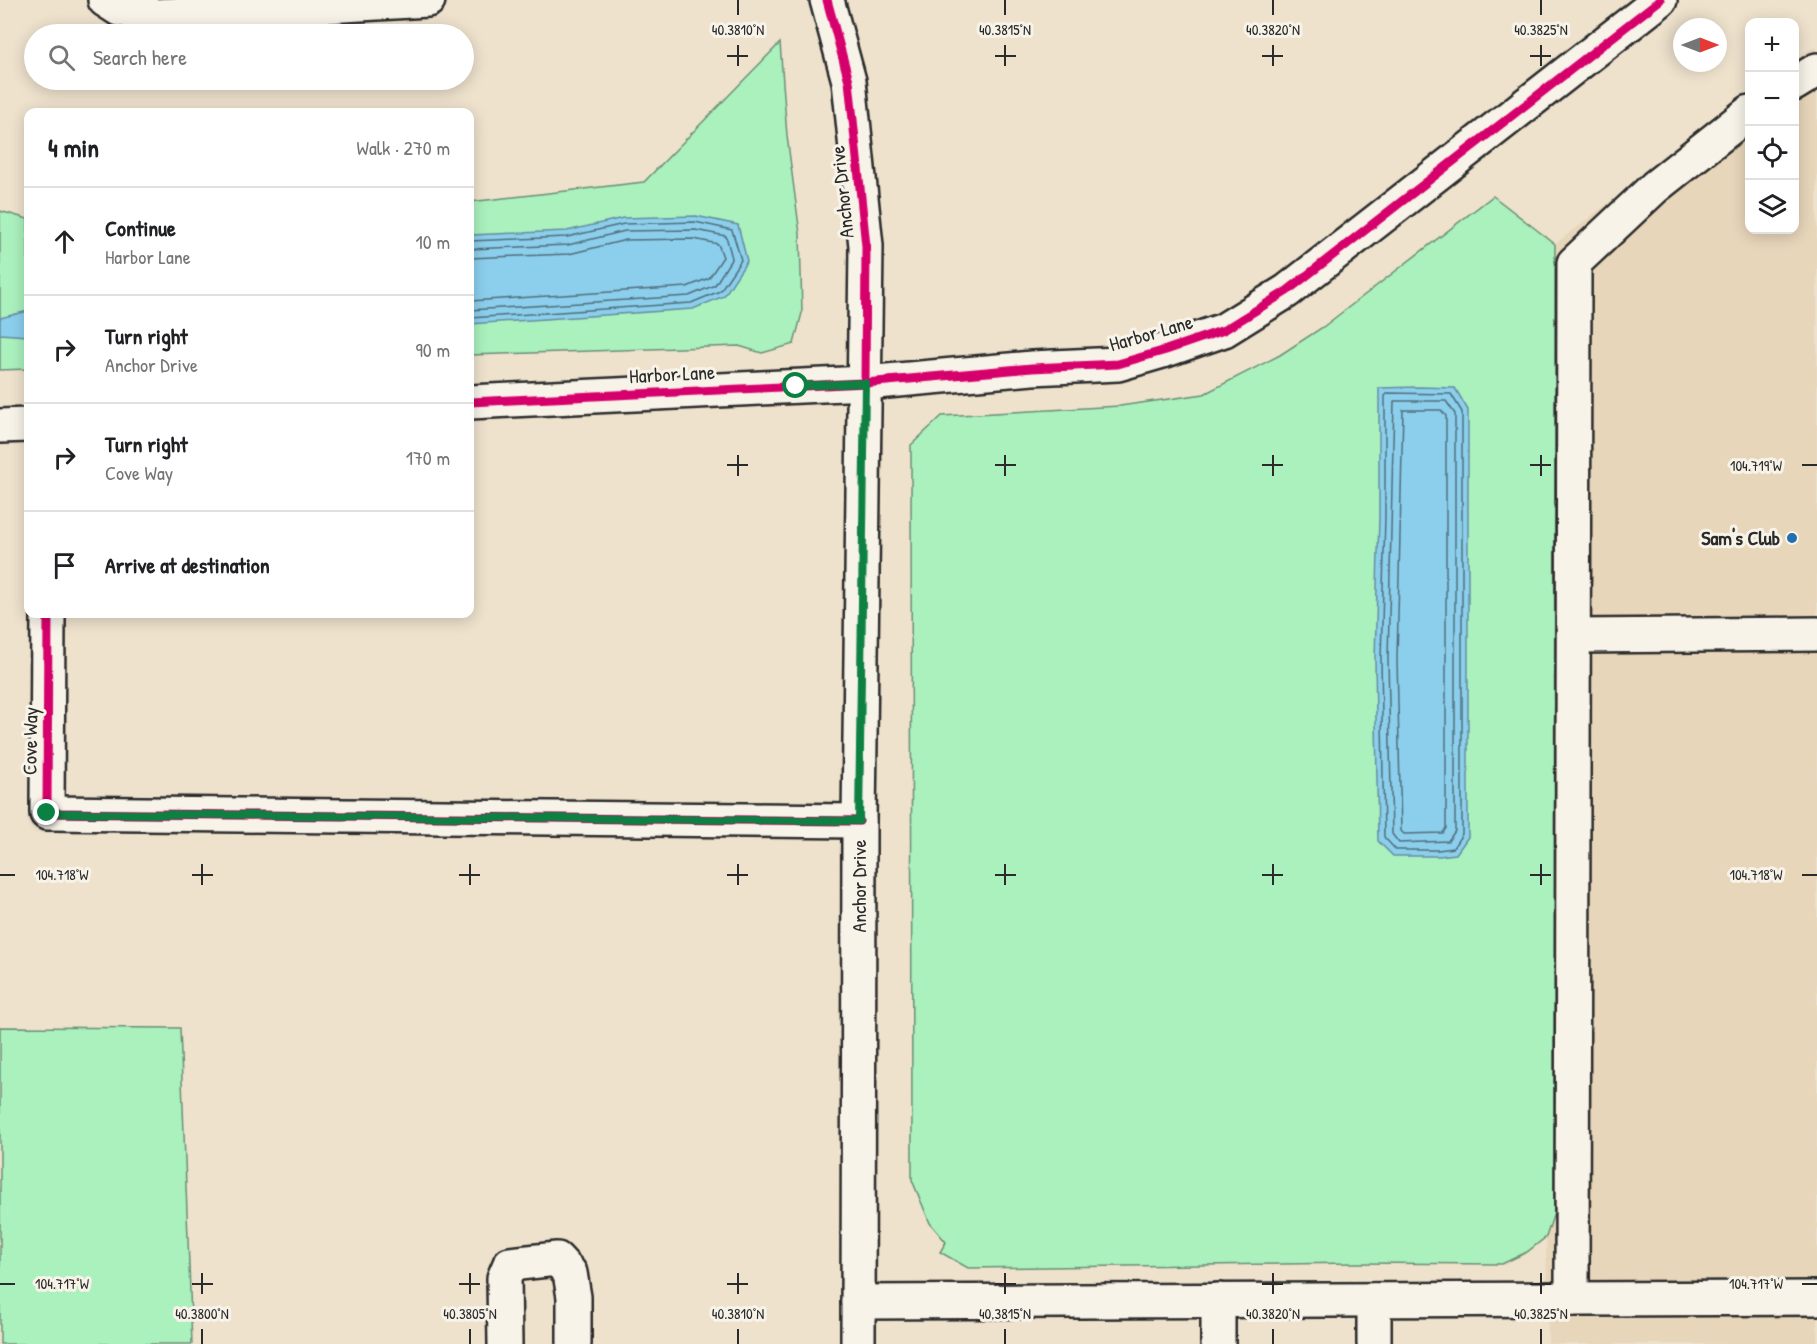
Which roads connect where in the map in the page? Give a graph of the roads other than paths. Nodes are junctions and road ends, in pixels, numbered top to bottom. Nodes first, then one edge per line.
1 (105, 0) edge
2 (428, 0) edge
3 (827, 0) edge
4 (1651, 3) edge
5 (1817, 70) edge
6 (1799, 81) edge
7 (1745, 115) edge
8 (865, 383) junction
9 (474, 402) edge
10 (24, 425) edge
11 (0, 426) edge
12 (48, 618) edge
13 (1817, 634) edge
14 (1574, 636) junction
15 (859, 821) junction
16 (1817, 1298) edge
17 (1572, 1299) junction
18 (1218, 1300) junction
19 (1374, 1300) junction
20 (858, 1302) junction
21 (505, 1344) edge
22 (574, 1344) edge
23 (858, 1344) edge
24 (1218, 1344) edge
25 (1374, 1344) edge

1 - 2 street
3 - 8 street, Anchor Drive
4 - 8 street, Harbor Lane
5 - 6 street
7 - 14 street
8 - 9 street, Harbor Lane
8 - 15 street, Anchor Drive
10 - 11 street
12 - 15 street, Cove Way
13 - 14 street
14 - 17 street
15 - 20 street, Anchor Drive
16 - 17 street
17 - 19 street
18 - 19 street
18 - 20 street
18 - 24 street
19 - 25 street
20 - 23 street, Anchor Drive
21 - 22 street

